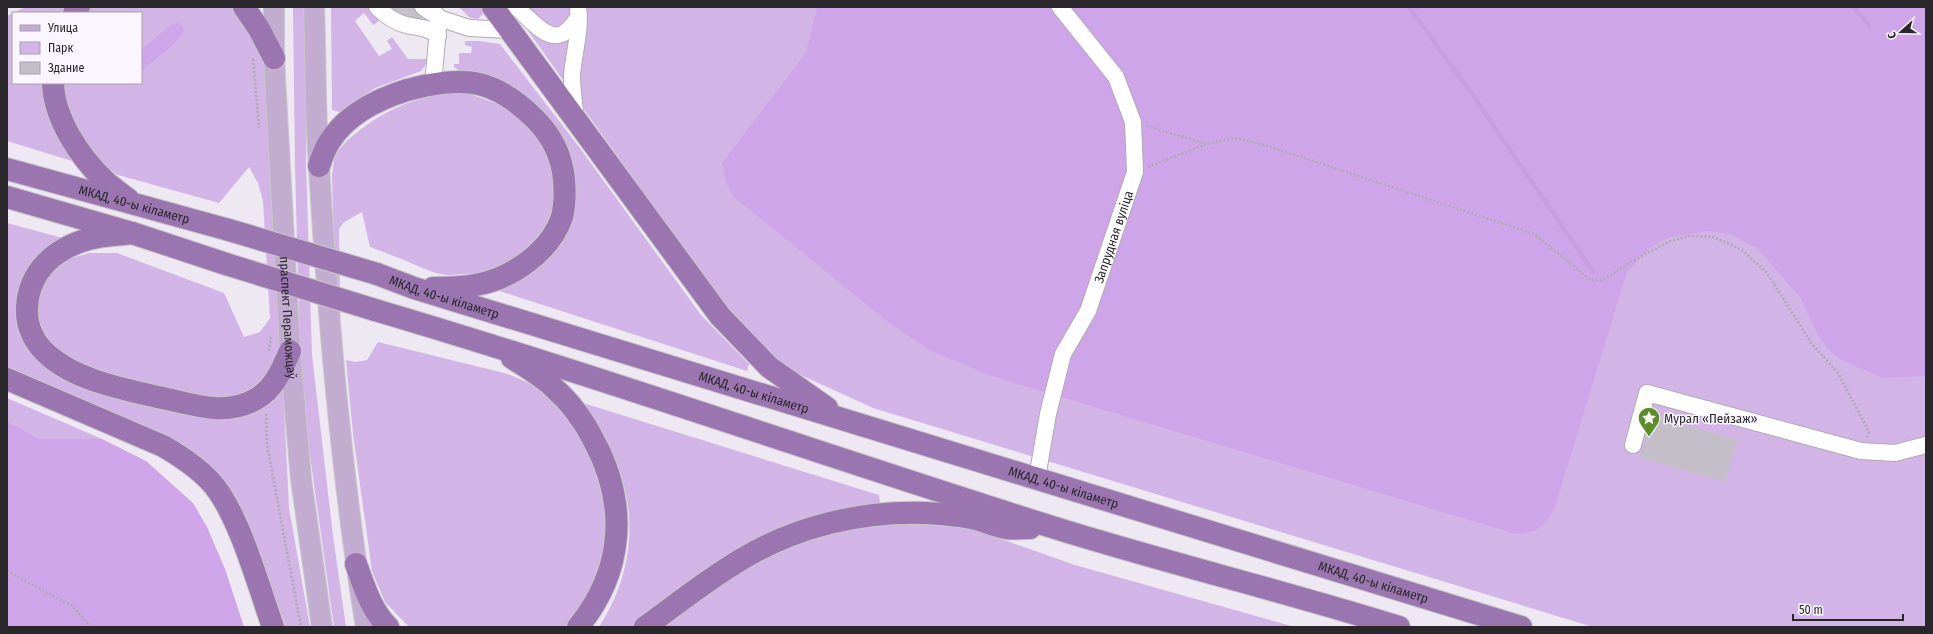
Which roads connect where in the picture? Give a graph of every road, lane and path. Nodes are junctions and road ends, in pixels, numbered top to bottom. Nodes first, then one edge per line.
1 (244, 7) edge
2 (274, 7) edge
3 (314, 7) edge
4 (493, 7) edge
5 (516, 7) edge
6 (1060, 7) edge
7 (385, 8) edge
8 (427, 10) edge
9 (578, 11) edge
10 (510, 30) junction
11 (438, 36) junction
12 (263, 58) junction
13 (53, 84) edge
14 (434, 84) junction
15 (1133, 122) junction
16 (577, 123) junction
17 (260, 134) dead end
18 (1207, 144) junction
19 (318, 166) junction
20 (7, 170) edge
21 (1135, 172) junction
22 (7, 197) edge
23 (135, 205) junction
24 (132, 233) junction
25 (414, 288) junction
26 (271, 329) dead end
27 (495, 345) junction
28 (290, 351) junction
29 (268, 355) dead end
30 (7, 379) edge
31 (266, 392) junction
32 (843, 419) junction
33 (1926, 445) edge
34 (1633, 446) dead end
35 (1861, 451) junction
36 (1037, 478) junction
37 (1054, 528) junction
38 (356, 564) junction
39 (7, 571) edge
40 (91, 627) edge
41 (273, 627) edge
42 (301, 627) edge
43 (322, 627) edge
44 (366, 627) edge
45 (388, 627) edge
46 (578, 627) edge
47 (645, 627) edge
48 (1399, 627) edge
49 (1521, 627) edge

1 - 12 highway
2 - 12 main road, праспект Пераможцаў
3 - 19 main road
4 - 10 highway
5 - 9 lane
6 - 15 lane, Запрудная вуліца
7 - 11 lane
8 - 10 lane
8 - 11 lane
9 - 16 lane
10 - 16 highway
11 - 14 lane
12 - 17 path
12 - 28 main road, праспект Пераможцаў
13 - 23 highway
14 - 19 highway
14 - 25 highway
15 - 18 path
15 - 21 lane, Запрудная вуліца
16 - 32 highway
18 - 21 path
18 - 35 path
19 - 38 main road
20 - 23 highway, МКАД, 40-ы кіламетр
21 - 36 lane, Запрудная вуліца
22 - 24 highway
23 - 25 highway, МКАД, 40-ы кіламетр, bridge
24 - 27 highway, bridge
24 - 31 highway
25 - 32 highway, МКАД, 40-ы кіламетр
26 - 29 path
27 - 37 highway
27 - 46 highway
28 - 31 highway
28 - 43 main road, праспект Пераможцаў
30 - 41 highway
31 - 42 path
32 - 36 highway, МКАД, 40-ы кіламетр
33 - 35 lane
34 - 35 lane
36 - 49 highway, МКАД, 40-ы кіламетр
37 - 47 highway
37 - 48 highway
38 - 44 main road
38 - 45 highway
39 - 40 path

